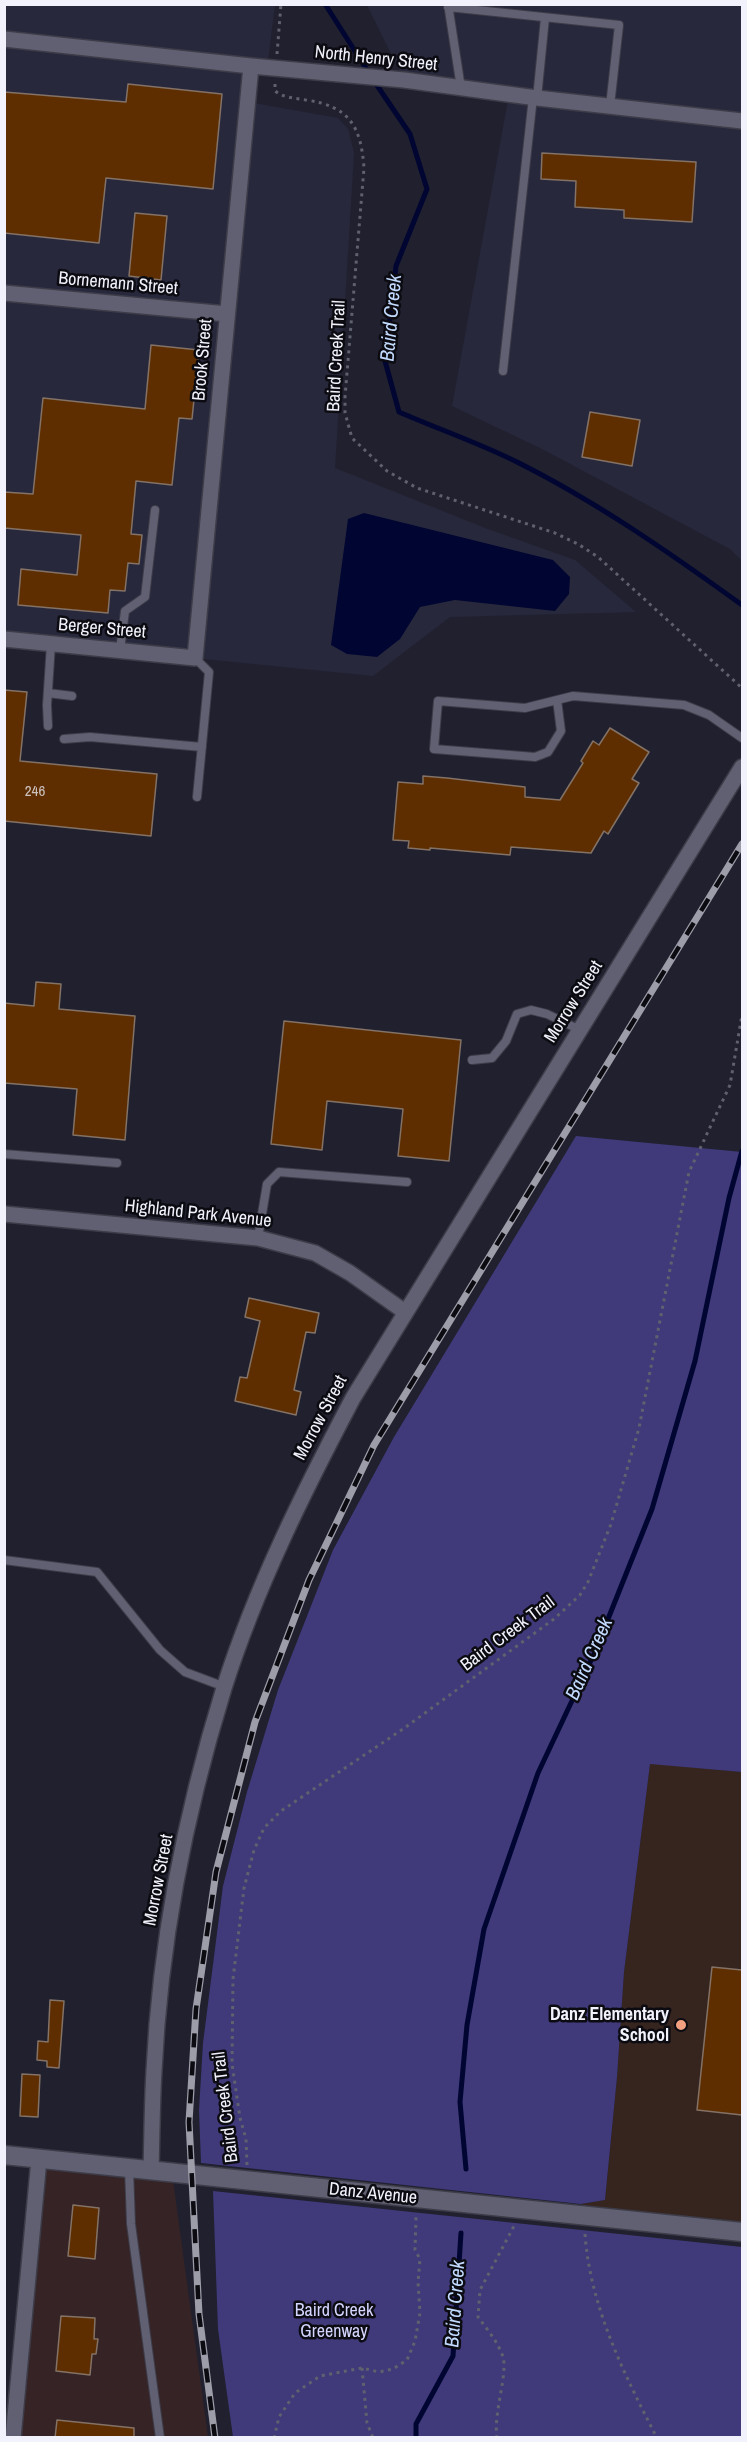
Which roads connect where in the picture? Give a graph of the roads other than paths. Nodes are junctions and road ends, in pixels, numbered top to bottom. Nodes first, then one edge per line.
1 (448, 6) edge
2 (545, 18) junction
3 (4, 39) edge
4 (251, 66) junction
5 (461, 88) junction
6 (535, 98) junction
7 (610, 106) junction
8 (742, 120) edge
9 (4, 293) edge
10 (227, 314) junction
11 (503, 371) dead end
12 (155, 510) dead end
13 (4, 639) edge
14 (51, 644) junction
15 (120, 650) junction
16 (195, 658) junction
17 (48, 693) junction
18 (72, 696) dead end
19 (557, 700) junction
20 (48, 726) dead end
21 (742, 738) edge
22 (64, 739) dead end
23 (202, 747) junction
24 (742, 767) edge
25 (197, 797) dead end
26 (580, 1030) junction
27 (472, 1060) dead end
28 (4, 1154) edge
29 (117, 1163) dead end
30 (407, 1182) dead end
31 (4, 1214) edge
32 (258, 1238) junction
33 (405, 1312) junction
34 (4, 1560) edge
35 (225, 1687) junction
36 (4, 2155) edge
37 (39, 2159) junction
38 (129, 2168) junction
39 (151, 2170) junction
40 (742, 2232) edge
41 (10, 2411) edge
42 (13, 2438) edge
43 (160, 2438) edge

1 - 2 lane
1 - 5 lane
2 - 6 lane
2 - 7 lane
3 - 4 street, North Henry Street
4 - 5 street, North Henry Street
4 - 10 street, Brook Street
5 - 6 street, North Henry Street
6 - 7 street, North Henry Street
6 - 11 lane
7 - 8 street, North Henry Street
9 - 10 street, Bornemann Street
10 - 16 street, Brook Street
12 - 15 lane
13 - 14 street, Berger Street
14 - 15 street, Berger Street
14 - 17 lane
15 - 16 street, Berger Street
16 - 23 lane
17 - 18 lane
17 - 20 lane
19 - 19 lane
19 - 21 lane
22 - 23 lane
23 - 25 lane
24 - 26 street, Morrow Street
26 - 27 lane
26 - 33 street, Morrow Street
28 - 29 lane
30 - 32 lane
31 - 32 street, Highland Park Avenue
32 - 33 street, Highland Park Avenue
33 - 35 street, Morrow Street
34 - 35 lane
35 - 39 street, Morrow Street
36 - 37 street, Danz Avenue
37 - 38 street, Danz Avenue
37 - 41 street
38 - 39 street, Danz Avenue
38 - 43 lane
39 - 40 street, Danz Avenue
41 - 42 street

